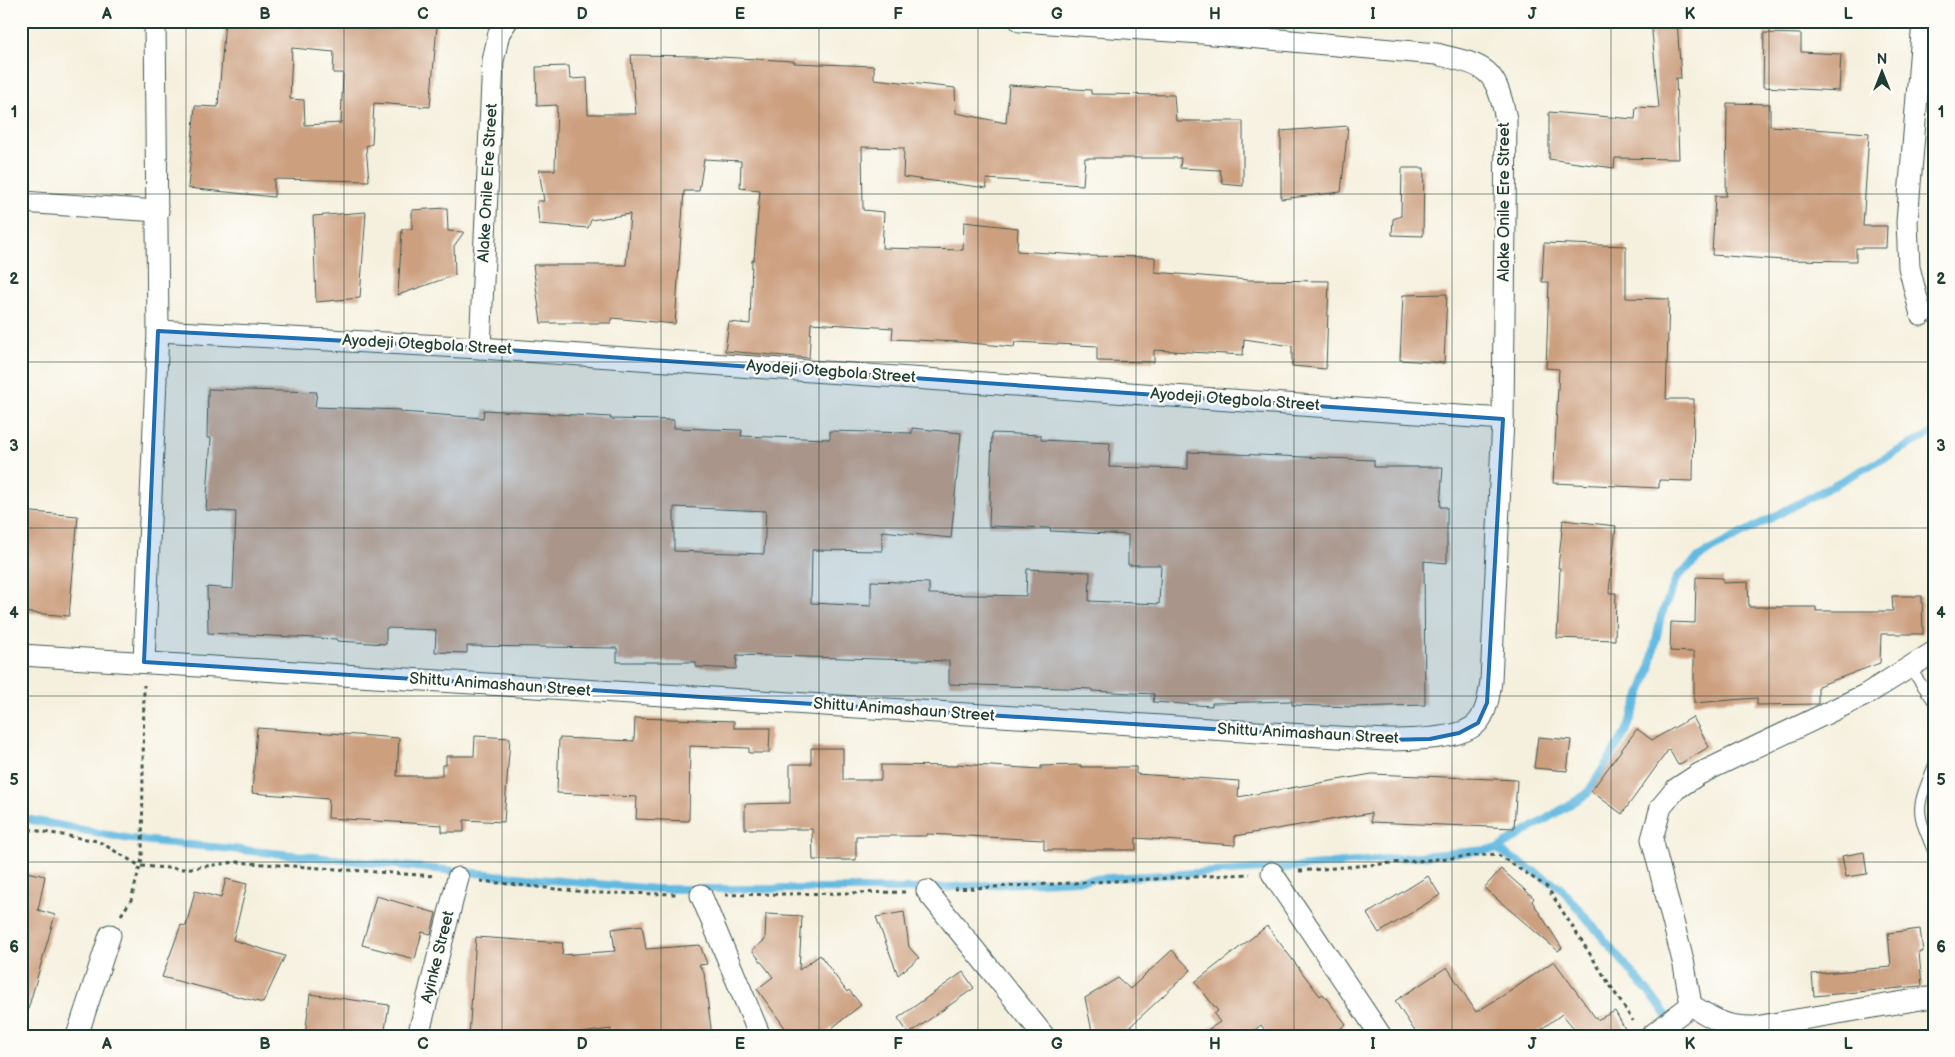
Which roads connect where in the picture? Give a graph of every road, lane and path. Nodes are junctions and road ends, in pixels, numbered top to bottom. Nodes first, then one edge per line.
1 (155, 21) edge
2 (507, 21) edge
3 (1020, 21) edge
4 (1923, 21) edge
5 (21, 202) edge
6 (158, 211) junction
7 (1921, 315) dead end
8 (158, 331) junction
9 (480, 348) junction
10 (1503, 419) junction
11 (1934, 652) edge
12 (21, 655) edge
13 (144, 662) junction
14 (1910, 668) junction
15 (1934, 702) edge
16 (1934, 765) edge
17 (21, 828) edge
18 (1934, 853) edge
19 (140, 866) junction
20 (1272, 873) junction
21 (458, 878) junction
22 (927, 891) junction
23 (701, 895) junction
24 (110, 935) joint
25 (1927, 998) dead end
26 (1691, 1005) junction
27 (1644, 1032) edge
28 (77, 1036) edge
29 (418, 1036) edge
30 (760, 1036) edge
31 (1044, 1036) edge
32 (1381, 1036) edge

1 - 6 street
2 - 9 street, Alake Onile Ere Street
3 - 10 street, Alake Onile Ere Street
4 - 7 street
5 - 6 street
6 - 8 street
8 - 9 street, Ayodeji Otegbola Street
8 - 13 street
9 - 10 street, Ayodeji Otegbola Street
10 - 13 street, Shittu Animashaun Street
11 - 14 street
12 - 13 street, Shittu Animashaun Street
13 - 19 path
14 - 15 lane
14 - 26 street
16 - 18 lane
17 - 19 path
19 - 21 path
19 - 24 path
20 - 22 path
20 - 27 path
20 - 32 street
21 - 23 path
21 - 29 street, Ayinke Street
22 - 23 path
22 - 31 street
23 - 30 street
24 - 28 street
25 - 26 street
26 - 27 street

